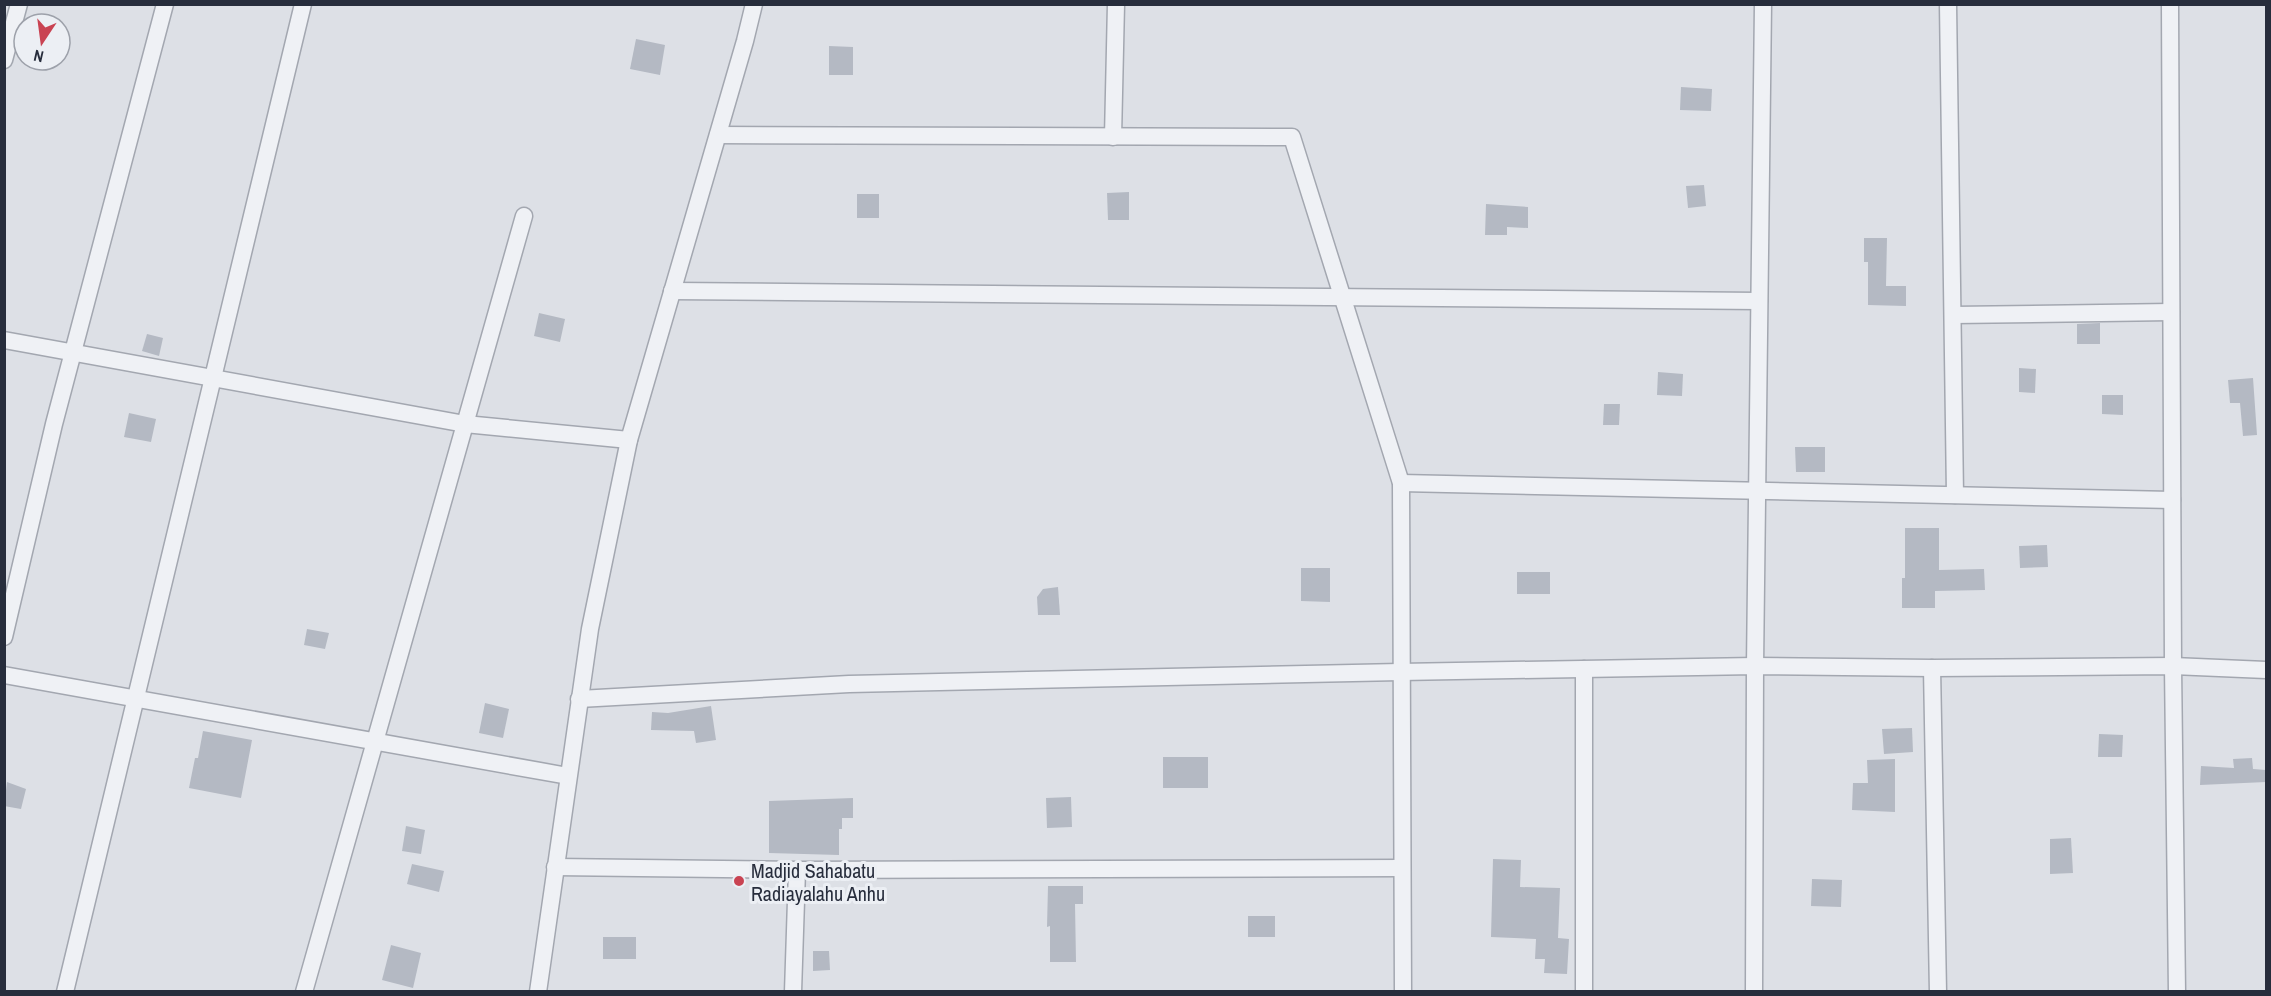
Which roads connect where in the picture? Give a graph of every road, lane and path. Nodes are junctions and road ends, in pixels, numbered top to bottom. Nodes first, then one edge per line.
1 (19, 4) edge
2 (165, 4) edge
3 (303, 4) edge
4 (754, 4) edge
5 (1116, 4) edge
6 (1763, 4) edge
7 (1948, 4) edge
8 (2170, 4) edge
9 (4, 60) edge
10 (718, 135) junction
11 (1113, 136) junction
12 (524, 216) dead end
13 (672, 291) junction
14 (1342, 297) junction
15 (1760, 301) junction
16 (2171, 312) junction
17 (1953, 315) junction
18 (4, 340) edge
19 (73, 353) junction
20 (213, 378) junction
21 (465, 424) junction
22 (629, 440) junction
23 (1401, 483) junction
24 (1757, 491) junction
25 (1955, 495) junction
26 (2172, 500) junction
27 (4, 637) edge
28 (1755, 666) junction
29 (2173, 666) junction
30 (1932, 668) junction
31 (1584, 669) junction
32 (2266, 670) edge
33 (1400, 672) junction
34 (4, 675) edge
35 (136, 698) junction
36 (579, 699) junction
37 (375, 741) junction
38 (568, 776) junction
39 (555, 867) junction
40 (1402, 868) junction
41 (797, 870) junction
42 (65, 992) edge
43 (304, 992) edge
44 (538, 992) edge
45 (793, 992) edge
46 (1403, 992) edge
47 (1584, 992) edge
48 (1754, 992) edge
49 (1938, 992) edge
50 (2177, 992) edge

1 - 9 street
2 - 19 street
3 - 20 street
4 - 10 street
5 - 11 street
6 - 15 street
7 - 17 street
8 - 16 street
10 - 11 street
10 - 13 street
11 - 14 street
12 - 21 street
13 - 14 street
13 - 22 street
14 - 15 street
14 - 23 street
15 - 24 street
16 - 17 street
16 - 26 street
17 - 25 street
18 - 19 street
19 - 20 street
19 - 27 street
20 - 21 street
20 - 35 street
21 - 22 street
21 - 37 street
22 - 36 street
23 - 24 street
23 - 33 street
24 - 25 street
24 - 28 street
25 - 26 street
26 - 29 street
28 - 30 street
28 - 31 street
28 - 48 street
29 - 30 street
29 - 32 street
29 - 50 street
30 - 49 street
31 - 33 street
31 - 47 street
33 - 36 street
33 - 40 street
34 - 35 street
35 - 37 street
35 - 42 street
36 - 38 street
37 - 38 street
37 - 43 street
38 - 39 street
39 - 41 street
39 - 44 street
40 - 41 street
40 - 46 street
41 - 45 street

